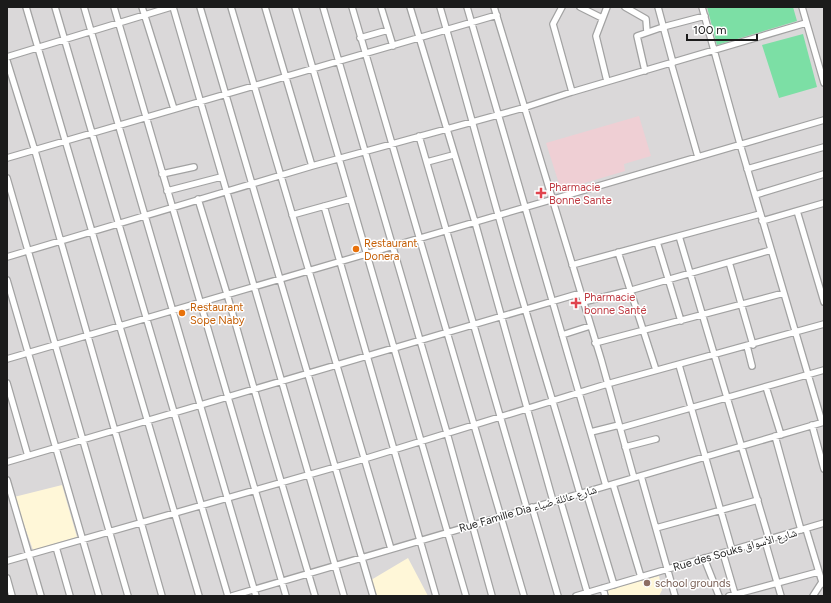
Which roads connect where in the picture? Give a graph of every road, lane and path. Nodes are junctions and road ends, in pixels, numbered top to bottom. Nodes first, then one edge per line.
1 (26, 7) edge
2 (55, 7) edge
3 (84, 7) edge
4 (114, 7) edge
5 (142, 7) edge
6 (172, 7) edge
7 (200, 7) edge
8 (231, 7) edge
9 (265, 7) edge
10 (295, 7) edge
11 (323, 7) edge
12 (352, 7) edge
13 (381, 7) edge
14 (410, 7) edge
15 (440, 7) edge
16 (467, 7) edge
17 (494, 7) edge
18 (562, 7) edge
19 (580, 7) edge
20 (607, 7) edge
21 (625, 7) edge
22 (658, 7) edge
23 (702, 7) edge
24 (802, 7) edge
25 (145, 15) junction
26 (496, 15) junction
27 (704, 16) junction
28 (602, 18) junction
29 (118, 22) junction
30 (472, 22) junction
31 (806, 23) junction
32 (663, 27) junction
33 (91, 30) junction
34 (388, 30) junction
35 (446, 30) junction
36 (647, 32) junction
37 (360, 38) junction
38 (418, 38) junction
39 (65, 39) junction
40 (393, 46) junction
41 (38, 47) junction
42 (714, 50) junction
43 (366, 55) junction
44 (7, 57) edge
45 (7, 61) edge
46 (339, 62) junction
47 (672, 63) junction
48 (313, 69) junction
49 (645, 71) junction
50 (286, 76) junction
51 (607, 81) junction
52 (824, 83) edge
53 (254, 85) junction
54 (572, 92) junction
55 (227, 93) junction
56 (200, 101) junction
57 (524, 108) junction
58 (174, 109) junction
59 (497, 115) junction
60 (147, 117) junction
61 (824, 120) edge
62 (474, 122) junction
63 (119, 125) junction
64 (446, 130) junction
65 (92, 133) junction
66 (419, 136) junction
67 (66, 140) junction
68 (392, 144) junction
69 (740, 144) junction
70 (824, 147) edge
71 (35, 151) junction
72 (364, 152) junction
73 (453, 155) junction
74 (698, 157) junction
75 (7, 158) edge
76 (339, 159) junction
77 (427, 162) junction
78 (312, 166) junction
79 (194, 167) dead end
80 (747, 169) junction
81 (162, 174) junction
82 (824, 174) edge
83 (281, 175) junction
84 (221, 177) junction
85 (7, 178) edge
86 (251, 184) junction
87 (167, 190) junction
88 (225, 192) junction
89 (755, 195) junction
90 (198, 199) junction
91 (350, 199) junction
92 (552, 200) junction
93 (824, 203) edge
94 (324, 206) junction
95 (172, 208) junction
96 (525, 208) junction
97 (797, 211) junction
98 (146, 214) junction
99 (760, 214) junction
100 (292, 215) junction
101 (498, 215) junction
102 (762, 221) junction
103 (119, 222) junction
104 (474, 222) junction
105 (92, 231) junction
106 (446, 231) junction
107 (679, 236) junction
108 (419, 238) junction
109 (60, 242) junction
110 (657, 242) junction
111 (392, 246) junction
112 (771, 250) junction
113 (29, 251) junction
114 (618, 252) junction
115 (366, 254) junction
116 (7, 257) edge
117 (340, 261) junction
118 (728, 262) junction
119 (572, 265) junction
120 (309, 270) junction
121 (689, 274) junction
122 (281, 278) junction
123 (7, 280) edge
124 (668, 280) junction
125 (253, 286) junction
126 (632, 290) junction
127 (581, 293) junction
128 (784, 293) junction
129 (227, 294) junction
130 (552, 301) junction
131 (199, 302) junction
132 (583, 302) junction
133 (824, 302) edge
134 (741, 305) junction
135 (525, 309) junction
136 (173, 310) junction
137 (703, 315) junction
138 (146, 318) junction
139 (501, 318) junction
140 (681, 321) junction
141 (824, 324) edge
142 (120, 326) junction
143 (474, 326) junction
144 (590, 326) junction
145 (644, 330) junction
146 (796, 332) junction
147 (447, 334) junction
148 (87, 335) junction
149 (562, 335) junction
150 (420, 342) junction
151 (595, 343) junction
152 (55, 344) junction
153 (750, 345) junction
154 (394, 349) junction
155 (28, 352) junction
156 (714, 355) junction
157 (368, 357) junction
158 (7, 359) edge
159 (679, 365) junction
160 (337, 366) junction
161 (752, 366) dead end
162 (656, 370) junction
163 (824, 370) edge
164 (308, 374) junction
165 (809, 375) junction
166 (281, 382) junction
167 (7, 383) edge
168 (607, 384) junction
169 (766, 387) junction
170 (254, 390) junction
171 (579, 392) junction
172 (228, 398) junction
173 (727, 398) junction
174 (554, 400) junction
175 (201, 406) junction
176 (527, 408) junction
177 (691, 408) junction
178 (174, 414) junction
179 (500, 417) junction
180 (147, 422) junction
181 (823, 422) edge
182 (473, 425) junction
183 (812, 425) junction
184 (619, 427) junction
185 (114, 431) junction
186 (591, 432) junction
187 (447, 433) junction
188 (778, 436) junction
189 (656, 439) dead end
190 (82, 440) junction
191 (421, 441) junction
192 (742, 446) junction
193 (625, 447) junction
194 (55, 448) junction
195 (394, 449) junction
196 (28, 456) junction
197 (706, 457) junction
198 (364, 459) junction
199 (7, 462) edge
200 (335, 467) junction
201 (824, 468) edge
202 (307, 475) junction
203 (641, 476) junction
204 (634, 478) junction
205 (7, 480) edge
206 (281, 482) junction
207 (613, 484) junction
208 (606, 486) junction
209 (254, 490) junction
210 (583, 493) junction
211 (227, 498) junction
212 (560, 499) junction
213 (758, 500) junction
214 (553, 501) junction
215 (201, 505) junction
216 (529, 508) junction
217 (721, 511) junction
218 (174, 513) junction
219 (500, 516) junction
220 (141, 522) junction
221 (824, 523) edge
222 (472, 525) junction
223 (656, 528) junction
224 (803, 529) junction
225 (109, 532) junction
226 (447, 532) junction
227 (81, 540) junction
228 (420, 540) junction
229 (767, 540) junction
230 (56, 547) junction
231 (391, 548) junction
232 (732, 550) junction
233 (723, 553) junction
234 (29, 555) junction
235 (362, 557) junction
236 (704, 558) junction
237 (7, 561) edge
238 (334, 566) junction
239 (668, 569) junction
240 (818, 572) junction
241 (308, 573) junction
242 (641, 577) junction
243 (7, 578) edge
244 (282, 581) junction
245 (823, 583) edge
246 (777, 584) junction
247 (614, 585) junction
248 (603, 588) junction
249 (254, 589) junction
250 (588, 594) edge
251 (735, 594) junction
252 (12, 596) edge
253 (41, 596) edge
254 (70, 596) edge
255 (99, 596) edge
256 (128, 596) edge
257 (162, 596) edge
258 (199, 596) edge
259 (228, 596) edge
260 (232, 596) edge
261 (256, 596) edge
262 (286, 596) edge
263 (315, 596) edge
264 (344, 596) edge
265 (373, 596) edge
266 (436, 596) edge
267 (466, 596) edge
268 (492, 596) edge
269 (524, 596) edge
270 (558, 596) edge
271 (576, 596) edge
272 (606, 596) edge
273 (675, 596) edge
274 (719, 596) edge
275 (728, 596) edge
276 (781, 596) edge
277 (813, 596) edge

1 - 41 street
2 - 39 street
3 - 33 street
4 - 29 street
5 - 25 street
6 - 25 street
6 - 56 street
7 - 55 street
8 - 53 street
9 - 50 street
10 - 48 street
11 - 46 street
12 - 37 street
13 - 34 street
14 - 38 street
15 - 35 street
16 - 30 street
17 - 26 street
18 - 54 street
19 - 28 street
20 - 28 street
21 - 36 street
22 - 32 street
23 - 27 street
24 - 31 street
25 - 29 street
25 - 58 street
26 - 30 street
26 - 57 street
27 - 32 street
27 - 42 street
28 - 51 street
29 - 33 street
29 - 60 street
30 - 35 street
30 - 59 street
31 - 42 street
31 - 52 street
32 - 36 street
32 - 47 street
33 - 39 street
33 - 63 street
34 - 37 street
34 - 40 street
35 - 38 street
35 - 62 street
36 - 49 street
37 - 43 street
38 - 40 street
38 - 64 street
39 - 41 street
39 - 65 street
40 - 43 street
41 - 44 street
41 - 67 street
42 - 47 street
42 - 69 street
43 - 46 street
43 - 68 street
45 - 71 street
46 - 48 street
46 - 72 street
47 - 49 street
47 - 74 street
48 - 50 street
48 - 76 street
49 - 51 street
50 - 53 street
50 - 78 street
51 - 54 street
53 - 55 street
53 - 83 street
54 - 57 street
55 - 56 street
55 - 86 street
56 - 58 street
56 - 84 street
57 - 59 street
57 - 92 street
58 - 60 street
59 - 62 street
59 - 96 street
60 - 63 street
60 - 81 street
61 - 69 street
62 - 64 street
62 - 101 street
63 - 65 street
63 - 98 street
64 - 66 street
64 - 73 street
65 - 67 street
65 - 103 street
66 - 68 street
66 - 77 street
67 - 71 street
67 - 105 street
68 - 72 street
68 - 108 street
69 - 74 street
69 - 80 street
70 - 80 street
71 - 75 street
71 - 109 street
72 - 76 street
72 - 111 street
73 - 77 street
73 - 104 street
74 - 92 street
76 - 78 street
76 - 91 street
77 - 106 street
78 - 83 street
79 - 81 street
80 - 89 street
81 - 87 street
82 - 89 street
83 - 86 street
83 - 100 street
84 - 87 street
84 - 88 street
85 - 113 street
86 - 88 street
86 - 122 street
87 - 95 street
88 - 90 street
88 - 125 street
89 - 99 street
90 - 95 street
90 - 129 street
91 - 94 street
91 - 115 street
92 - 96 street
92 - 119 street
93 - 97 street
94 - 100 street
94 - 117 street
95 - 98 street
95 - 131 street
96 - 101 street
96 - 130 street
97 - 102 street
97 - 133 street
98 - 103 street
98 - 136 street
99 - 102 street
99 - 107 street
100 - 120 street
101 - 104 street
101 - 135 street
102 - 112 street
103 - 105 street
103 - 138 street
104 - 106 street
104 - 139 street
105 - 109 street
105 - 142 street
106 - 108 street
106 - 143 street
107 - 110 street
107 - 121 street
108 - 111 street
108 - 147 street
109 - 113 street
109 - 148 street
110 - 114 street
110 - 124 street
111 - 115 street
111 - 150 street
112 - 118 street
112 - 128 street
113 - 116 street
113 - 152 street
114 - 119 street
114 - 126 street
115 - 117 street
115 - 154 street
117 - 120 street
117 - 157 street
118 - 121 street
118 - 134 street
119 - 127 street
120 - 122 street
120 - 160 street
121 - 124 street
121 - 137 street
122 - 125 street
122 - 164 street
123 - 155 street
124 - 126 street
124 - 140 street
125 - 129 street
125 - 166 street
126 - 132 street
126 - 145 street
127 - 130 street
127 - 132 street
128 - 134 street
128 - 146 street
129 - 131 street
129 - 170 street
130 - 135 street
130 - 149 street
131 - 136 street
131 - 172 street
132 - 144 street
134 - 137 street
134 - 153 street
135 - 139 street
135 - 174 street
136 - 138 street
136 - 175 street
137 - 140 street
137 - 156 street
138 - 142 street
138 - 178 street
139 - 143 street
139 - 176 street
140 - 145 street
141 - 146 street
142 - 148 street
142 - 180 street
143 - 147 street
143 - 179 street
144 - 149 street
144 - 151 street
145 - 151 street
145 - 162 street
146 - 153 street
146 - 165 street
147 - 150 street
147 - 182 street
148 - 152 street
148 - 185 street
149 - 171 street
150 - 154 street
150 - 187 street
151 - 168 street
152 - 155 street
152 - 190 street
153 - 156 street
153 - 161 street
154 - 157 street
154 - 191 street
155 - 158 street
155 - 194 street
156 - 159 street
156 - 173 street
157 - 160 street
157 - 195 street
159 - 162 street
159 - 177 street
160 - 164 street
160 - 198 street
162 - 168 street
163 - 165 street
164 - 166 street
164 - 200 street
165 - 169 street
165 - 181 street
166 - 170 street
166 - 202 street
167 - 196 street
168 - 171 street
168 - 184 street
169 - 173 street
169 - 188 street
170 - 172 street
170 - 206 street
171 - 174 street
171 - 186 street
172 - 175 street
172 - 209 street
173 - 177 street
173 - 192 street
174 - 176 street
174 - 210 street
175 - 178 street
175 - 211 street
176 - 179 street
176 - 214 street
177 - 184 street
177 - 197 street
178 - 180 street
178 - 215 street
179 - 182 street
179 - 216 street
180 - 185 street
180 - 218 street
181 - 183 street, Rue Famille Dia شارع عائلة ضياء
182 - 187 street
182 - 219 street
183 - 188 street, Rue Famille Dia شارع عائلة ضياء
183 - 201 street
184 - 186 street
184 - 193 street
185 - 190 street
185 - 220 street
186 - 208 street
187 - 191 street
187 - 222 street
188 - 192 street, Rue Famille Dia شارع عائلة ضياء
188 - 224 street
189 - 193 street
190 - 194 street
190 - 225 street
191 - 195 street
191 - 226 street
192 - 197 street, Rue Famille Dia شارع عائلة ضياء
192 - 213 street
193 - 204 street
194 - 196 street
194 - 227 street
195 - 198 street
195 - 228 street
196 - 199 street
197 - 203 street, Rue Famille Dia شارع عائلة ضياء
197 - 217 street
198 - 200 street
198 - 231 street
200 - 202 street
200 - 235 street
202 - 206 street
202 - 238 street
203 - 204 street, Rue Famille Dia شارع عائلة ضياء
203 - 223 street
204 - 207 street, Rue Famille Dia شارع عائلة ضياء
205 - 234 street
206 - 209 street
206 - 241 street
207 - 208 street, Rue Famille Dia شارع عائلة ضياء
207 - 242 street
208 - 210 street, Rue Famille Dia شارع عائلة ضياء
209 - 211 street
209 - 244 street
210 - 212 street, Rue Famille Dia شارع عائلة ضياء
210 - 247 street
211 - 215 street
211 - 249 street
212 - 214 street, Rue Famille Dia شارع عائلة ضياء
212 - 250 street
213 - 217 street
213 - 229 street
214 - 216 street, Rue Famille Dia شارع عائلة ضياء
215 - 218 street
215 - 259 street
216 - 219 street, Rue Famille Dia شارع عائلة ضياء
216 - 270 street
217 - 223 street
217 - 232 street
218 - 220 street
218 - 258 street
219 - 222 street, Rue Famille Dia شارع عائلة ضياء
219 - 269 street
220 - 225 street
220 - 257 street
221 - 224 street, Rue des Souks شارع الأسواق
222 - 226 street, Rue Famille Dia شارع عائلة ضياء
222 - 268 street
223 - 239 street
224 - 229 street, Rue des Souks شارع الأسواق
224 - 240 street
225 - 227 street
225 - 256 street
226 - 228 street, Rue Famille Dia شارع عائلة ضياء
226 - 267 street
227 - 230 street
227 - 255 street
228 - 231 street, Rue Famille Dia شارع عائلة ضياء
228 - 266 street
229 - 232 street, Rue des Souks شارع الأسواق
229 - 246 street
230 - 234 street
230 - 254 street
231 - 235 street, Rue Famille Dia شارع عائلة ضياء
232 - 233 street, Rue des Souks شارع الأسواق
233 - 236 street, Rue des Souks شارع الأسواق
233 - 251 street
234 - 237 street
234 - 253 street
235 - 238 street, Rue Famille Dia شارع عائلة ضياء
235 - 265 street
236 - 239 street, Rue des Souks شارع الأسواق
236 - 274 street
238 - 241 street, Rue Famille Dia شارع عائلة ضياء
238 - 264 street
239 - 242 street, Rue des Souks شارع الأسواق
239 - 273 street
240 - 245 street
240 - 246 street
241 - 244 street, Rue Famille Dia شارع عائلة ضياء
241 - 263 street
242 - 247 street, Rue des Souks شارع الأسواق
243 - 252 street
244 - 249 street, Rue Famille Dia شارع عائلة ضياء
244 - 262 street
245 - 277 street
246 - 251 street
246 - 276 street
247 - 248 street, Rue des Souks شارع الأسواق
248 - 250 street, Rue des Souks شارع الأسواق
248 - 272 street
249 - 260 street, Rue Famille Dia شارع عائلة ضياء
249 - 261 street
250 - 271 street, Rue des Souks شارع الأسواق
251 - 275 street

